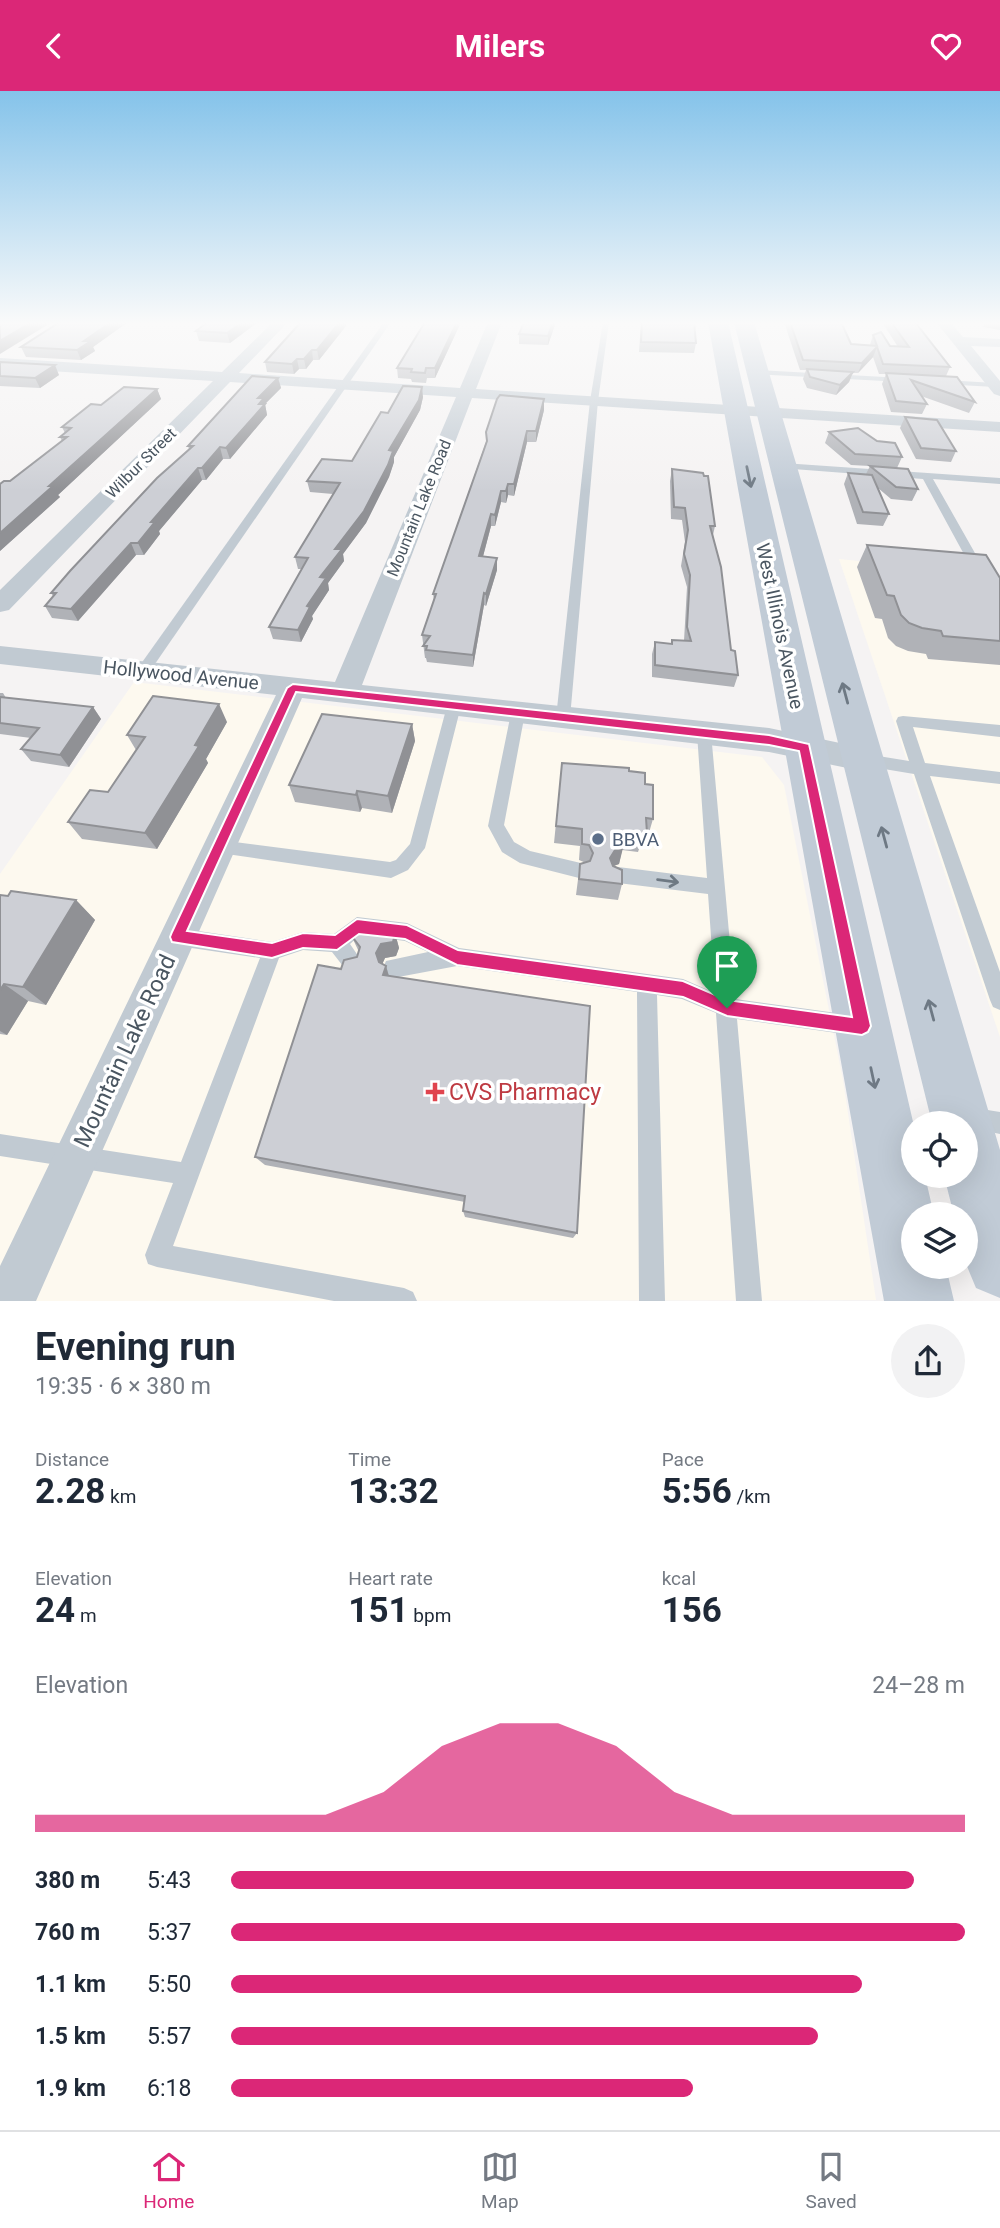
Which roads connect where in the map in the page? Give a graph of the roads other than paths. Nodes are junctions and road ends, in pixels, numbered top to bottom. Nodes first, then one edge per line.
1 (227, 378) edge
2 (253, 378) edge
3 (350, 378) edge
4 (472, 378) edge
5 (597, 378) edge
6 (729, 378) edge
7 (759, 378) edge
8 (871, 378) edge
9 (916, 381) edge
10 (929, 381) edge
11 (346, 384) junction
12 (998, 388) edge
13 (466, 392) junction
14 (594, 401) junction
15 (736, 411) junction
16 (769, 413) junction
17 (1000, 427) edge
18 (783, 466) junction
19 (926, 476) junction
20 (1000, 481) edge
21 (986, 584) edge
22 (0, 604) edge
23 (0, 655) edge
24 (142, 671) junction
25 (293, 688) junction
26 (344, 694) junction
27 (454, 706) junction
28 (518, 713) junction
29 (563, 718) junction
30 (1000, 731) edge
31 (704, 733) junction
32 (804, 747) junction
33 (862, 759) junction
34 (920, 769) junction
35 (1000, 778) edge
36 (219, 847) junction
37 (579, 870) edge
38 (618, 876) edge
39 (717, 887) junction
40 (177, 937) junction
41 (337, 943) junction
42 (272, 951) junction
43 (457, 957) junction
44 (353, 963) edge
45 (393, 968) dead end
46 (647, 984) junction
47 (1000, 1000) edge
48 (727, 1008) junction
49 (862, 1026) junction
50 (968, 1111) edge
51 (0, 1145) edge
52 (978, 1155) edge
53 (77, 1156) junction
54 (187, 1174) junction
55 (1000, 1264) edge
56 (346, 1296) edge
57 (10, 1300) edge
58 (404, 1300) edge
59 (652, 1300) edge
60 (749, 1300) edge
61 (919, 1300) edge

1 - 22 street, Wilbur Street
2 - 11 street
3 - 11 lane
4 - 13 street, Mountain Lake Road
5 - 14 lane
6 - 15 main road, West Illinois Avenue
7 - 16 main road, West Illinois Avenue
8 - 9 lane
10 - 12 lane
11 - 13 street
11 - 24 lane
13 - 14 street
13 - 26 street, Mountain Lake Road
14 - 15 street
14 - 29 lane
15 - 16 street
15 -> 32 main road, West Illinois Avenue
16 - 17 street
16 - 18 main road, West Illinois Avenue
18 - 19 lane
33 -> 18 main road, West Illinois Avenue
19 - 20 lane
19 - 21 lane
23 - 24 street, Hollywood Avenue
24 - 25 street, Hollywood Avenue
25 - 26 street, Hollywood Avenue
25 - 36 street, Mountain Lake Road
26 - 27 street, Hollywood Avenue
27 - 28 street, Hollywood Avenue
27 - 36 lane
28 - 29 street, Hollywood Avenue
28 - 37 lane
29 - 31 street, Hollywood Avenue
30 - 34 lane
31 - 32 street, Hollywood Avenue
31 - 39 lane
32 - 33 street, Hollywood Avenue
32 - 49 main road, West Illinois Avenue
33 - 34 lane
50 -> 33 main road, West Illinois Avenue
34 - 35 lane
34 - 47 lane
36 - 40 street, Mountain Lake Road
38 -> 39 lane
39 - 48 lane
40 - 42 lane
40 - 53 street, Mountain Lake Road
41 - 42 lane
41 - 43 lane
41 - 44 lane
42 - 54 lane
43 - 45 lane
43 - 46 lane
46 - 48 lane
46 - 59 lane
48 - 49 lane
48 - 60 lane
49 -> 61 main road, West Illinois Avenue
51 - 53 lane
52 - 55 main road, West Illinois Avenue
53 - 54 lane
53 - 57 street, Mountain Lake Road
54 - 56 lane
56 - 58 lane

